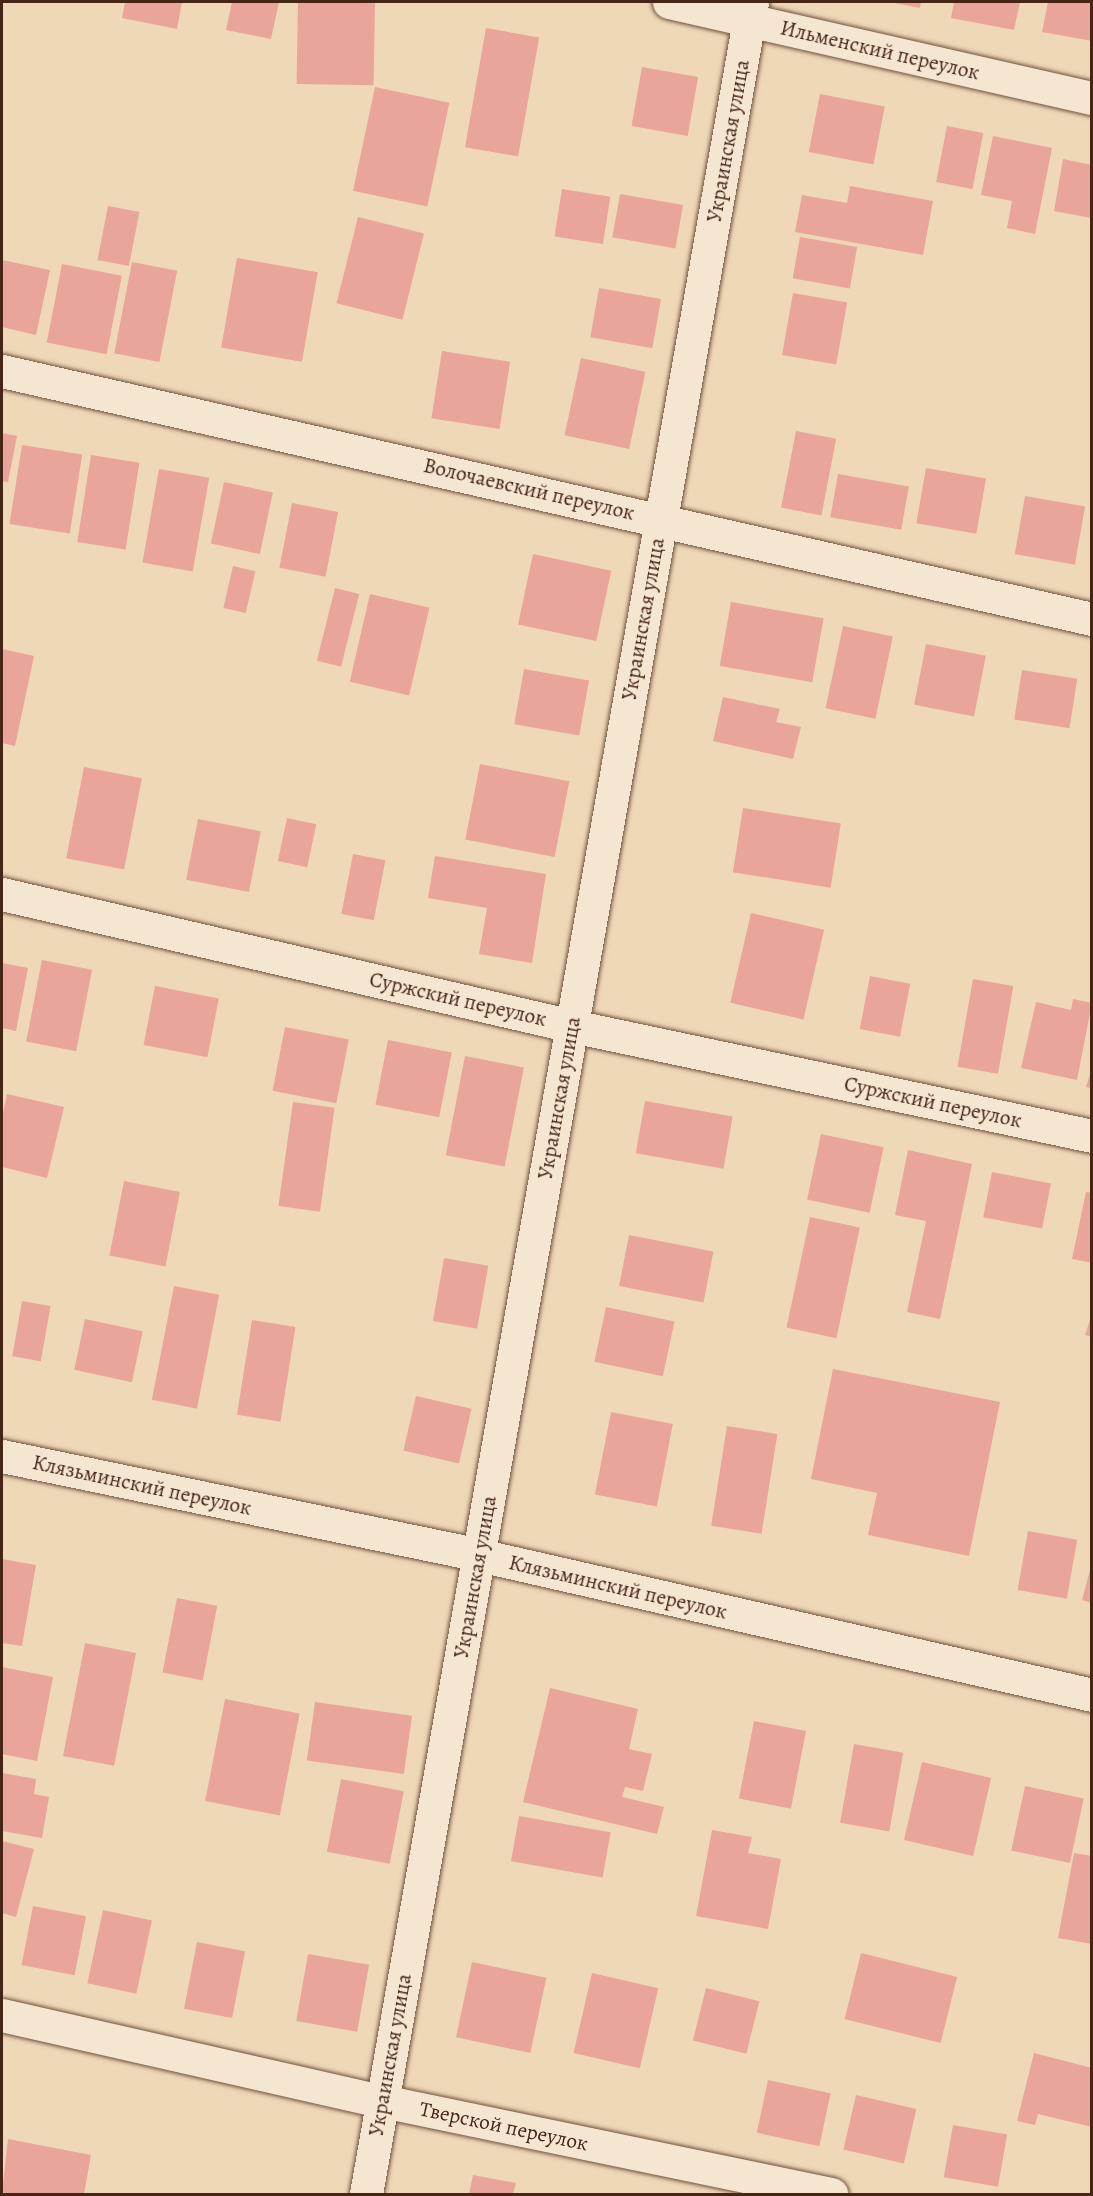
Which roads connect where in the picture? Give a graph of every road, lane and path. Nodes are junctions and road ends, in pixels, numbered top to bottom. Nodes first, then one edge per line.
1 (669, 2) edge
2 (751, 10) edge
3 (1092, 98) edge
4 (2, 371) edge
5 (661, 518) junction
6 (1092, 619) edge
7 (2, 894) edge
8 (572, 1026) junction
9 (1092, 1136) edge
10 (2, 1456) edge
11 (479, 1555) junction
12 (1092, 1695) edge
13 (2, 2015) edge
14 (382, 2101) junction
15 (366, 2194) edge
16 (831, 2194) edge

1 - 2 street, Ильменский переулок
2 - 3 street, Ильменский переулок
2 - 5 street, Украинская улица
4 - 5 street, Волочаевский переулок
5 - 6 street, Волочаевский переулок
5 - 8 street, Украинская улица
7 - 8 street, Суржский переулок
8 - 9 street, Суржский переулок
8 - 11 street, Украинская улица
10 - 11 street, Клязьминский переулок
11 - 12 street, Клязьминский переулок
11 - 14 street, Украинская улица
13 - 14 street, Тверской переулок
14 - 15 street, Украинская улица
14 - 16 street, Тверской переулок

